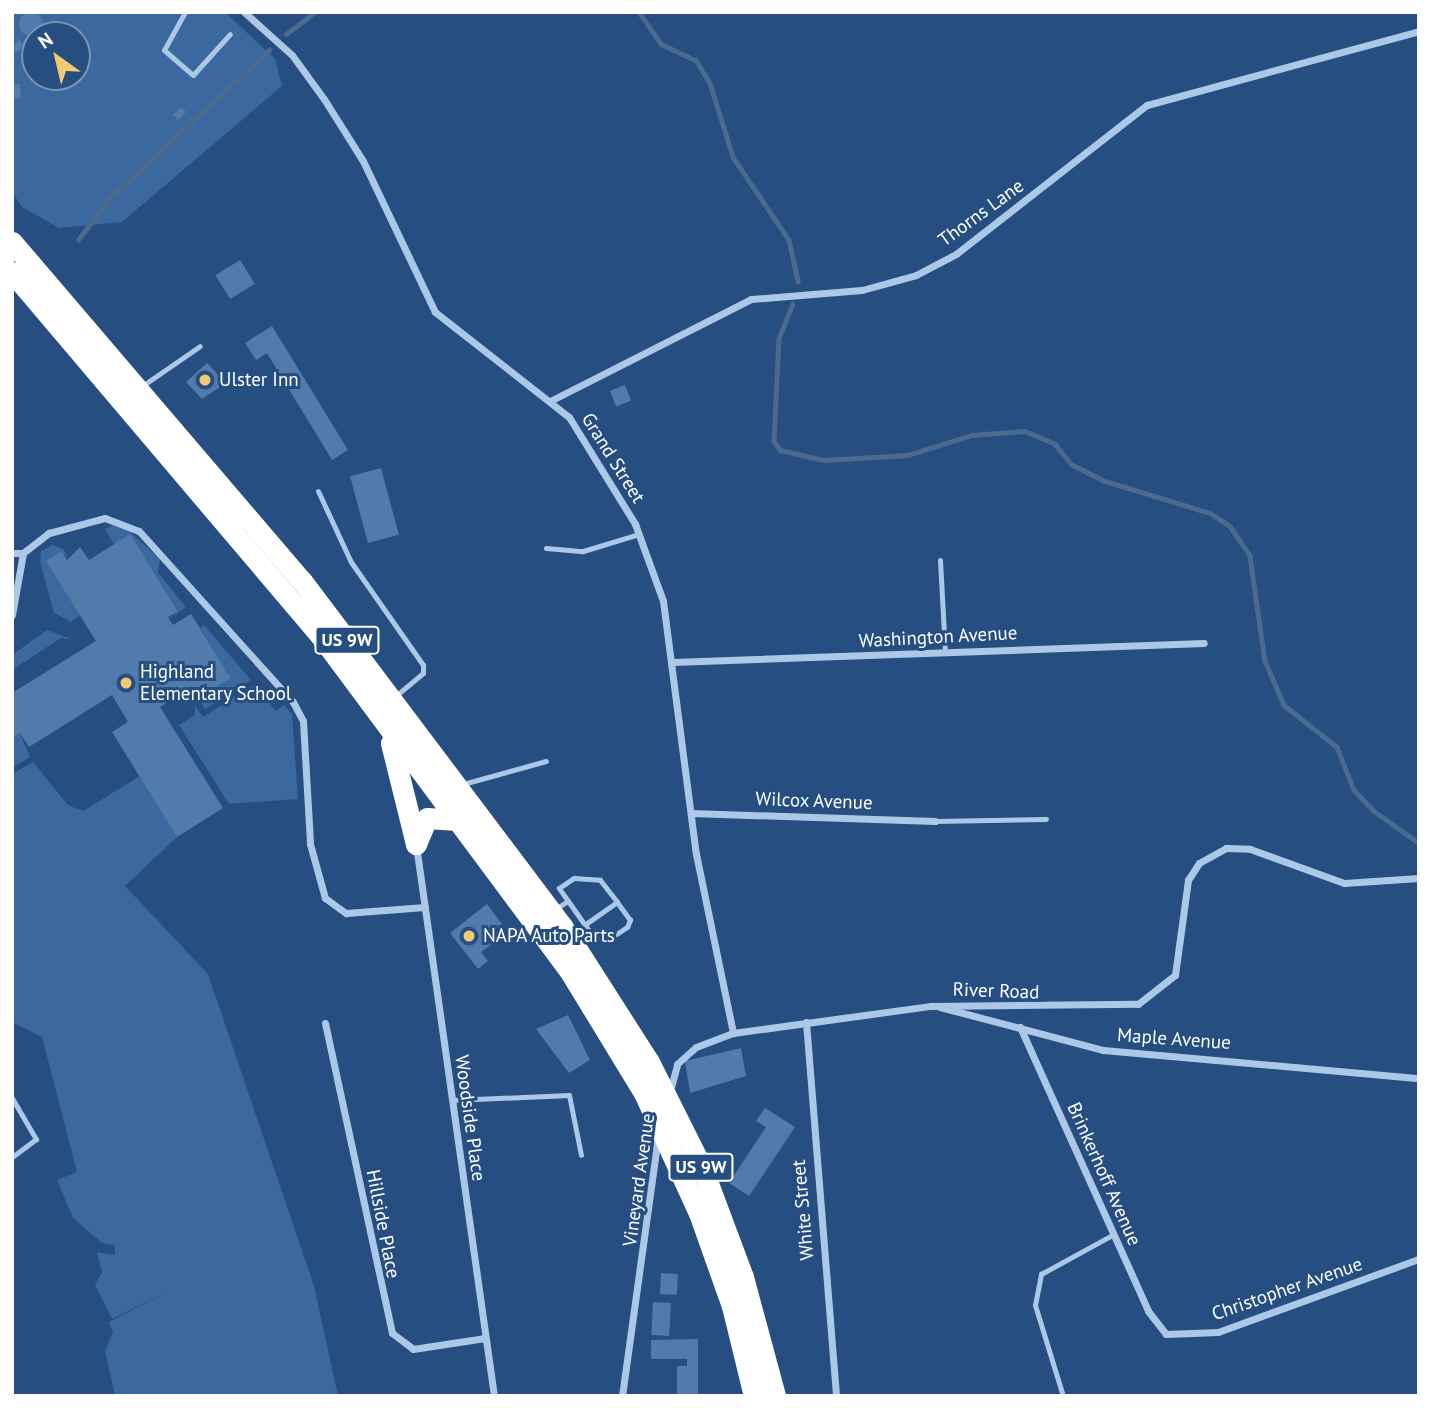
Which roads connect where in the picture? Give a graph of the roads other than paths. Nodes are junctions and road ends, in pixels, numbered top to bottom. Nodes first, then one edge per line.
1 (185, 12) edge
2 (244, 12) edge
3 (1419, 31) edge
4 (230, 34) dead end
5 (12, 242) edge
6 (12, 272) edge
7 (200, 346) dead end
8 (139, 388) junction
9 (552, 400) junction
10 (318, 491) dead end
11 (639, 534) junction
12 (547, 548) dead end
13 (12, 553) edge
14 (23, 553) junction
15 (940, 560) dead end
16 (12, 615) edge
17 (1204, 643) dead end
18 (945, 653) junction
19 (673, 662) junction
20 (381, 701) junction
21 (546, 761) dead end
22 (457, 786) junction
23 (691, 813) junction
24 (1046, 819) dead end
25 (457, 820) junction
26 (935, 821) joint
27 (416, 844) junction
28 (1419, 878) edge
29 (617, 902) junction
30 (559, 906) junction
31 (425, 908) junction
32 (585, 924) junction
33 (584, 940) junction
34 (932, 1006) junction
35 (806, 1022) junction
36 (324, 1023) dead end
37 (1020, 1027) junction
38 (733, 1032) junction
39 (1419, 1077) edge
40 (12, 1098) edge
41 (452, 1100) junction
42 (581, 1156) dead end
43 (12, 1157) edge
44 (1114, 1234) junction
45 (1419, 1259) edge
46 (1163, 1332) joint
47 (485, 1338) junction
48 (494, 1396) edge
49 (622, 1396) edge
50 (754, 1396) edge
51 (775, 1396) edge
52 (836, 1396) edge
53 (1063, 1396) edge

1 - 4 lane
2 - 9 street, Grand Street
3 - 9 street, Thorns Lane
5 - 8 highway, US 9W
6 - 20 highway, US 9W
7 - 8 lane
8 - 20 highway, US 9W
9 - 11 street, Grand Street
10 - 20 lane
11 - 12 lane
11 - 19 street, Grand Street
13 - 14 street
14 - 16 street
14 - 31 street
15 - 18 lane
17 - 18 street, Washington Avenue
18 - 19 street, Washington Avenue
19 - 23 street, Grand Street
20 - 22 highway, US 9W
20 - 25 highway, US 9W
20 - 27 highway
21 - 22 lane
22 - 30 highway, US 9W
23 - 26 street, Wilcox Avenue
23 - 38 street, Grand Street
24 - 26 lane
25 - 27 highway
25 - 50 highway, US 9W, bridge
27 - 31 street, Woodside Place
28 - 34 street, River Road
29 - 30 lane
29 - 32 lane
29 - 33 lane
30 - 32 lane
30 - 33 highway, US 9W
31 - 41 street, Woodside Place
32 - 33 lane
33 - 51 highway, US 9W, bridge
34 - 35 street, Vineyard Avenue
34 - 37 street, Maple Avenue
35 - 38 street, Vineyard Avenue
35 - 52 street, White Street
36 - 47 street, Hillside Place
37 - 39 street, Maple Avenue
37 - 44 street, Brinkerhoff Avenue
38 - 49 street, Vineyard Avenue
40 - 43 lane
41 - 42 lane
41 - 47 street, Woodside Place
44 - 46 street, Brinkerhoff Avenue
44 - 53 lane
45 - 46 street, Christopher Avenue
47 - 48 street, Woodside Place

